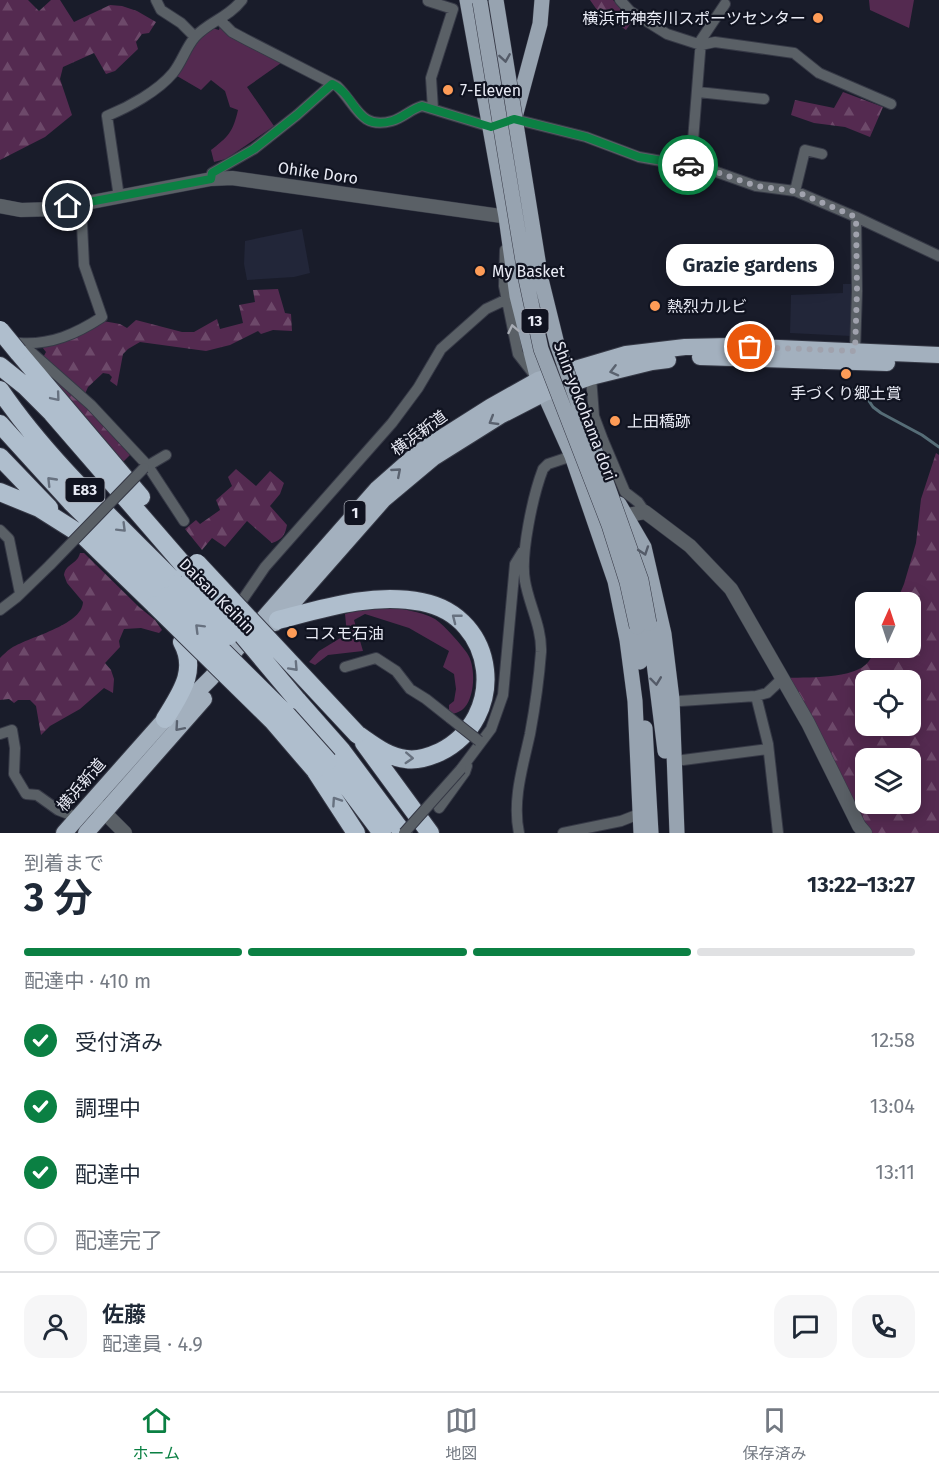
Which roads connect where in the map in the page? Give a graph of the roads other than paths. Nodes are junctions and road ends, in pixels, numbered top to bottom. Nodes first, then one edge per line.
1 (156, 0) edge
2 (242, 0) edge
3 (496, 0) edge
4 (542, 0) edge
5 (620, 0) edge
6 (428, 1) edge
7 (476, 1) edge
8 (725, 4) dead end
9 (220, 20) junction
10 (195, 37) junction
11 (701, 45) junction
12 (332, 84) junction
13 (698, 92) junction
14 (764, 99) dead end
15 (891, 104) dead end
16 (433, 109) junction
17 (514, 119) junction
18 (491, 127) junction
19 (822, 154) dead end
20 (691, 166) junction
21 (211, 179) junction
22 (795, 191) junction
23 (119, 197) junction
24 (81, 204) junction
25 (0, 206) edge
26 (506, 216) junction
27 (856, 217) junction
28 (526, 220) junction
29 (939, 256) edge
30 (535, 279) junction
31 (512, 298) junction
32 (0, 330) edge
33 (0, 338) edge
34 (20, 348) junction
35 (855, 351) junction
36 (939, 355) edge
37 (939, 365) edge
38 (0, 366) edge
39 (591, 377) junction
40 (563, 378) junction
41 (541, 386) junction
42 (0, 390) edge
43 (0, 424) edge
44 (166, 455) dead end
45 (0, 456) edge
46 (572, 456) junction
47 (146, 467) junction
48 (0, 492) edge
49 (49, 508) dead end
50 (645, 512) junction
51 (624, 514) junction
52 (184, 521) dead end
53 (596, 524) junction
54 (0, 530) edge
55 (524, 549) junction
56 (177, 583) junction
57 (20, 593) junction
58 (0, 610) edge
59 (279, 620) junction
60 (643, 625) junction
61 (182, 642) dead end
62 (345, 667) dead end
63 (211, 678) junction
64 (783, 678) junction
65 (756, 696) junction
66 (680, 701) dead end
67 (165, 718) junction
68 (0, 734) edge
69 (357, 734) junction
70 (481, 742) junction
71 (768, 749) junction
72 (469, 760) junction
73 (683, 760) dead end
74 (328, 761) junction
75 (92, 799) junction
76 (439, 808) dead end
77 (104, 812) junction
78 (639, 814) junction
79 (76, 817) junction
80 (381, 832) edge
81 (64, 833) edge
82 (86, 833) edge
83 (125, 833) edge
84 (356, 833) edge
85 (404, 833) edge
86 (430, 833) edge
87 (519, 833) edge
88 (563, 833) edge
89 (641, 833) edge
90 (651, 833) edge
91 (666, 833) edge
92 (677, 833) edge
93 (778, 833) edge
94 (866, 833) edge

1 - 10 street
2 - 9 street
3 -> 60 main road, Shin-yokohama dori / 13, bridge
4 - 17 main road
5 - 11 street
6 - 16 street
7 - 18 main road
7 - 60 main road, Shin-yokohama dori / 13, bridge
8 - 11 street
9 - 10 street
9 - 12 street
10 - 23 street
11 - 13 street
11 - 15 street
12 - 16 street
12 - 21 street
13 - 14 street
13 - 20 street
16 - 18 street
17 - 18 street
17 - 20 street
17 - 28 main road
18 - 26 main road
19 - 22 street
20 - 22 street
21 - 23 street, Ohike Doro
21 - 26 street, Ohike Doro
22 - 27 street
23 - 24 street, Ohike Doro
24 - 25 street, Ohike Doro
24 - 34 street
26 - 28 street, Ohike Doro
26 - 31 main road
27 - 29 street
27 - 35 street
28 - 30 main road
30 - 31 street
30 - 40 main road
41 -> 31 main road
31 - 63 street
32 - 34 highway, bridge
33 - 34 street
34 - 47 street
34 -> 56 highway
35 - 36 highway, 横浜新道 / 1
35 - 40 highway, 横浜新道 / 1
37 -> 39 highway, 横浜新道 / 1
38 - 56 highway
39 - 40 highway, 横浜新道 / 1
39 - 50 street
40 - 41 highway, 横浜新道 / 1
40 - 51 main road
41 - 46 main road
41 -> 59 highway, 横浜新道 / 1
63 -> 41 highway, 横浜新道 / 1
42 -> 56 highway, Daisan Keihin / E83
56 -> 43 highway, Daisan Keihin / E83
44 - 47 street
45 - 49 highway
46 - 53 main road
46 - 55 street
47 - 52 street
47 - 57 street, bridge
48 - 56 highway
50 - 51 street
50 - 64 street
51 - 53 street
51 -> 92 main road
53 - 78 main road
54 - 57 street
55 - 70 street
55 - 87 street
56 -> 69 highway, bridge
74 -> 56 highway, Daisan Keihin / E83, bridge
56 - 74 highway, Daisan Keihin / E83, bridge
57 - 58 street
69 -> 59 highway
59 -> 77 highway, 横浜新道 / 1
60 - 90 main road, Shin-yokohama dori / 13
60 -> 91 main road, Shin-yokohama dori / 13
61 - 67 highway
62 - 70 street, bridge
63 - 67 highway, 横浜新道 / 1
64 - 65 street
64 - 94 street
65 - 66 street
65 - 71 street
67 - 75 highway, 横浜新道 / 1
68 - 79 street
69 - 86 highway
70 - 72 street
71 - 73 street
71 - 93 street
72 - 76 street
72 - 85 street, bridge
74 - 80 highway, Daisan Keihin / E83
84 -> 74 highway
74 - 85 highway, Daisan Keihin / E83
75 - 77 street
75 - 79 highway, 横浜新道 / 1
77 - 82 highway, 横浜新道 / 1
77 - 83 street
78 - 88 street
78 - 89 main road
79 - 81 highway, 横浜新道 / 1

